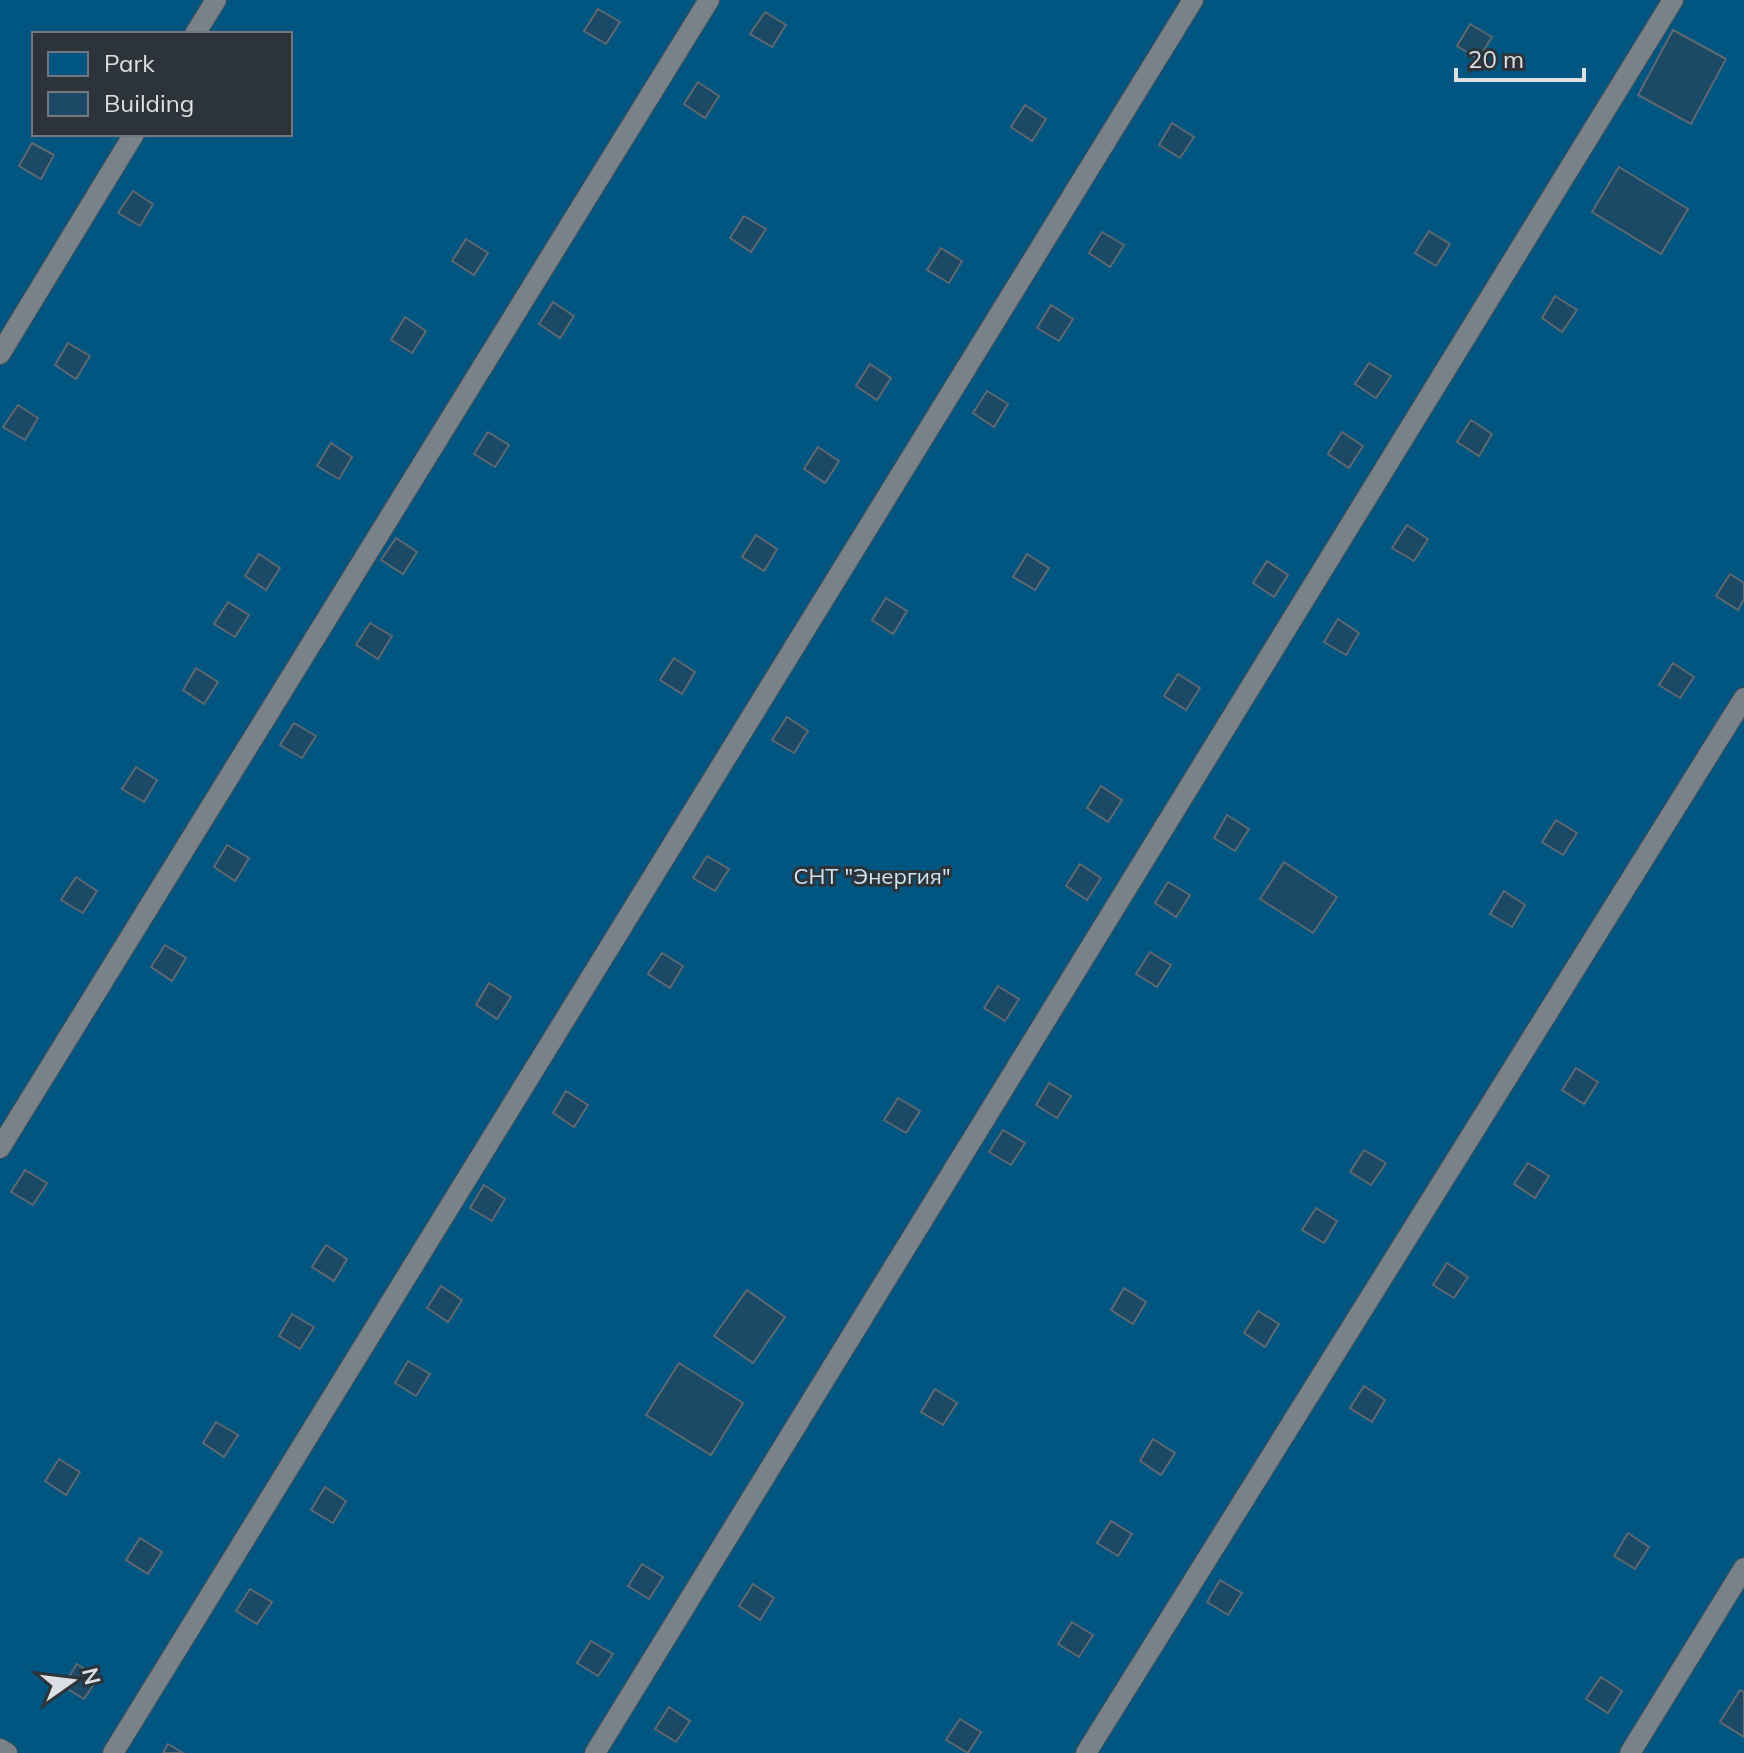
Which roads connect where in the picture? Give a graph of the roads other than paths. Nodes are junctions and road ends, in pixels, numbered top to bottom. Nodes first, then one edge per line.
1 (216, 0) edge
2 (709, 0) edge
3 (1193, 0) edge
4 (1673, 0) edge
5 (196, 32) edge
6 (133, 136) edge
7 (0, 354) edge
8 (1744, 698) edge
9 (0, 1148) edge
10 (1744, 1568) edge
11 (0, 1749) edge
12 (7, 1753) edge
13 (113, 1753) edge
14 (595, 1753) edge
15 (1086, 1753) edge
16 (1630, 1753) edge

1 - 5 lane
2 - 9 lane
3 - 13 lane
4 - 14 lane
6 - 7 lane
8 - 15 lane
10 - 16 lane
11 - 12 lane

